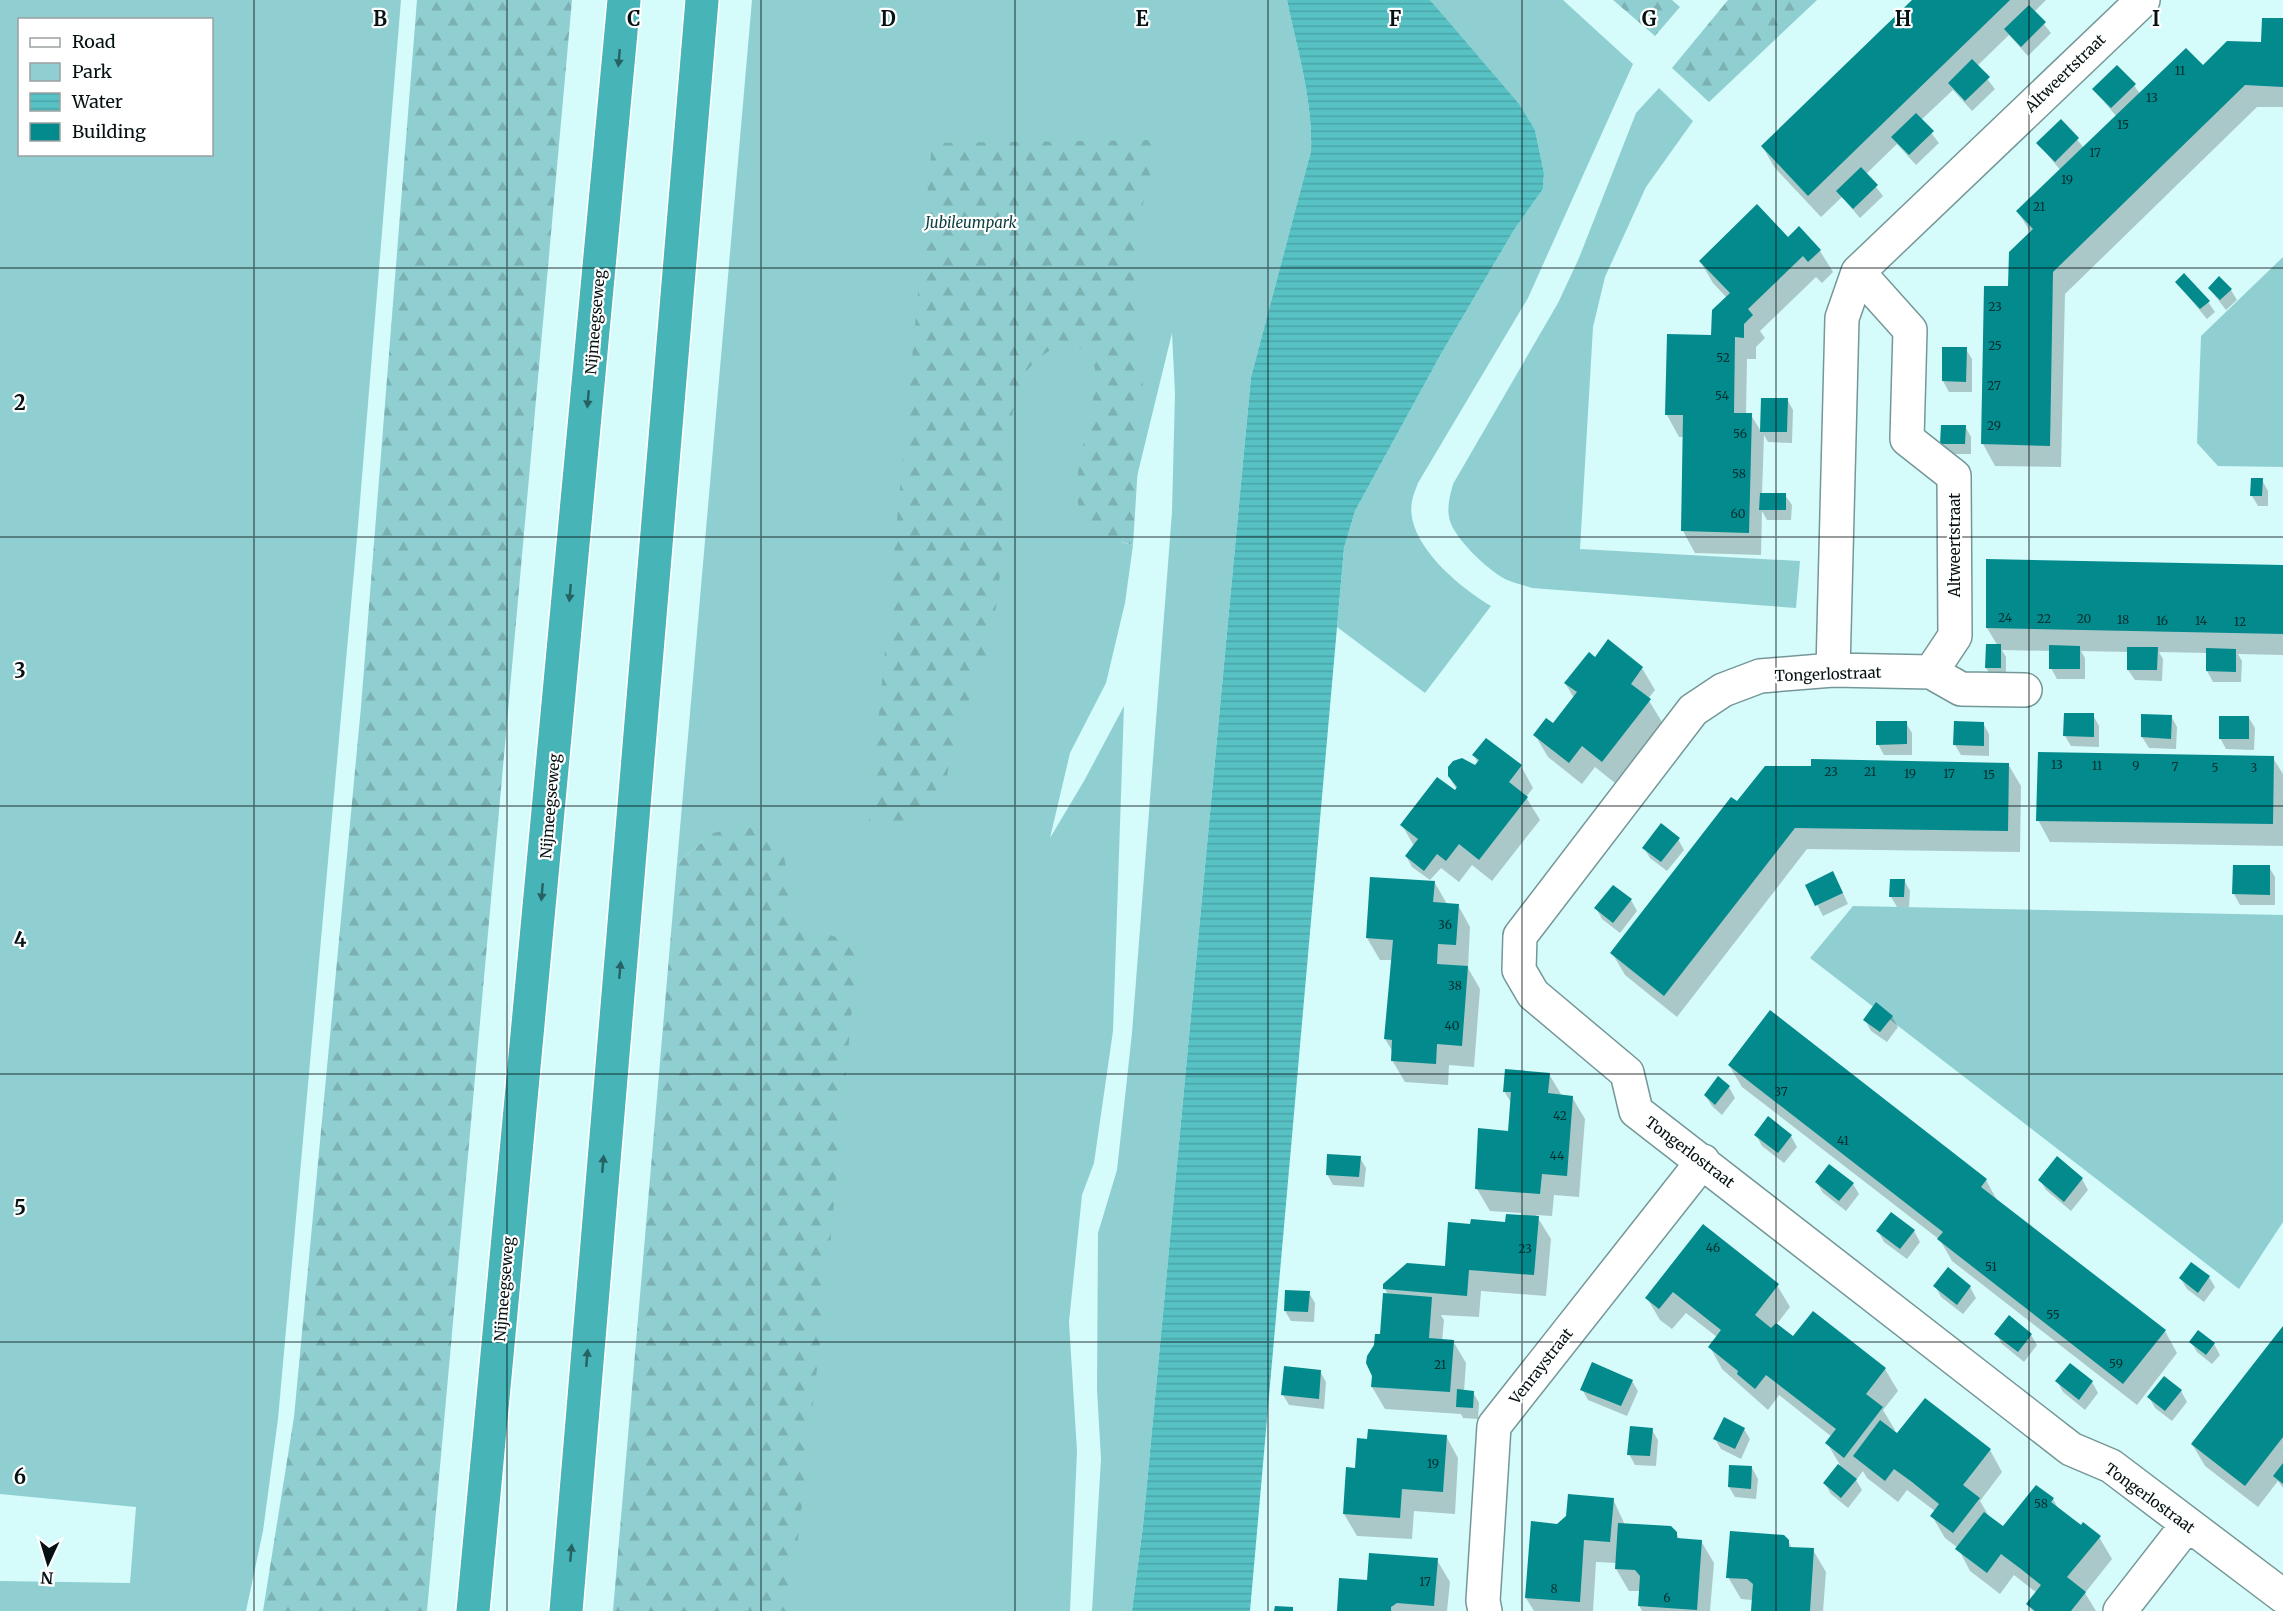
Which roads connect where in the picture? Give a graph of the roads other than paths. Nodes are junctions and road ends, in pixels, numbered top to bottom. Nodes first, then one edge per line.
1 (624, 0) edge
2 (702, 0) edge
3 (2143, 0) edge
4 (1858, 272) junction
5 (1833, 670) junction
6 (1931, 672) junction
7 (2025, 690) dead end
8 (1703, 1161) junction
9 (2187, 1525) junction
10 (2283, 1596) edge
11 (474, 1611) edge
12 (566, 1611) edge
13 (1485, 1611) edge
14 (2120, 1611) edge

1 -> 11 highway, Nijmeegseweg
12 -> 2 highway
3 - 4 street, Altweertstraat
4 - 5 street, Altweertstraat
4 - 6 street, Altweertstraat
5 - 6 street, Tongerlostraat
5 - 8 street, Tongerlostraat
6 - 7 street, Tongerlostraat
8 - 9 street, Tongerlostraat
8 - 13 street, Venraystraat
9 - 10 street, Tongerlostraat
9 - 14 street

